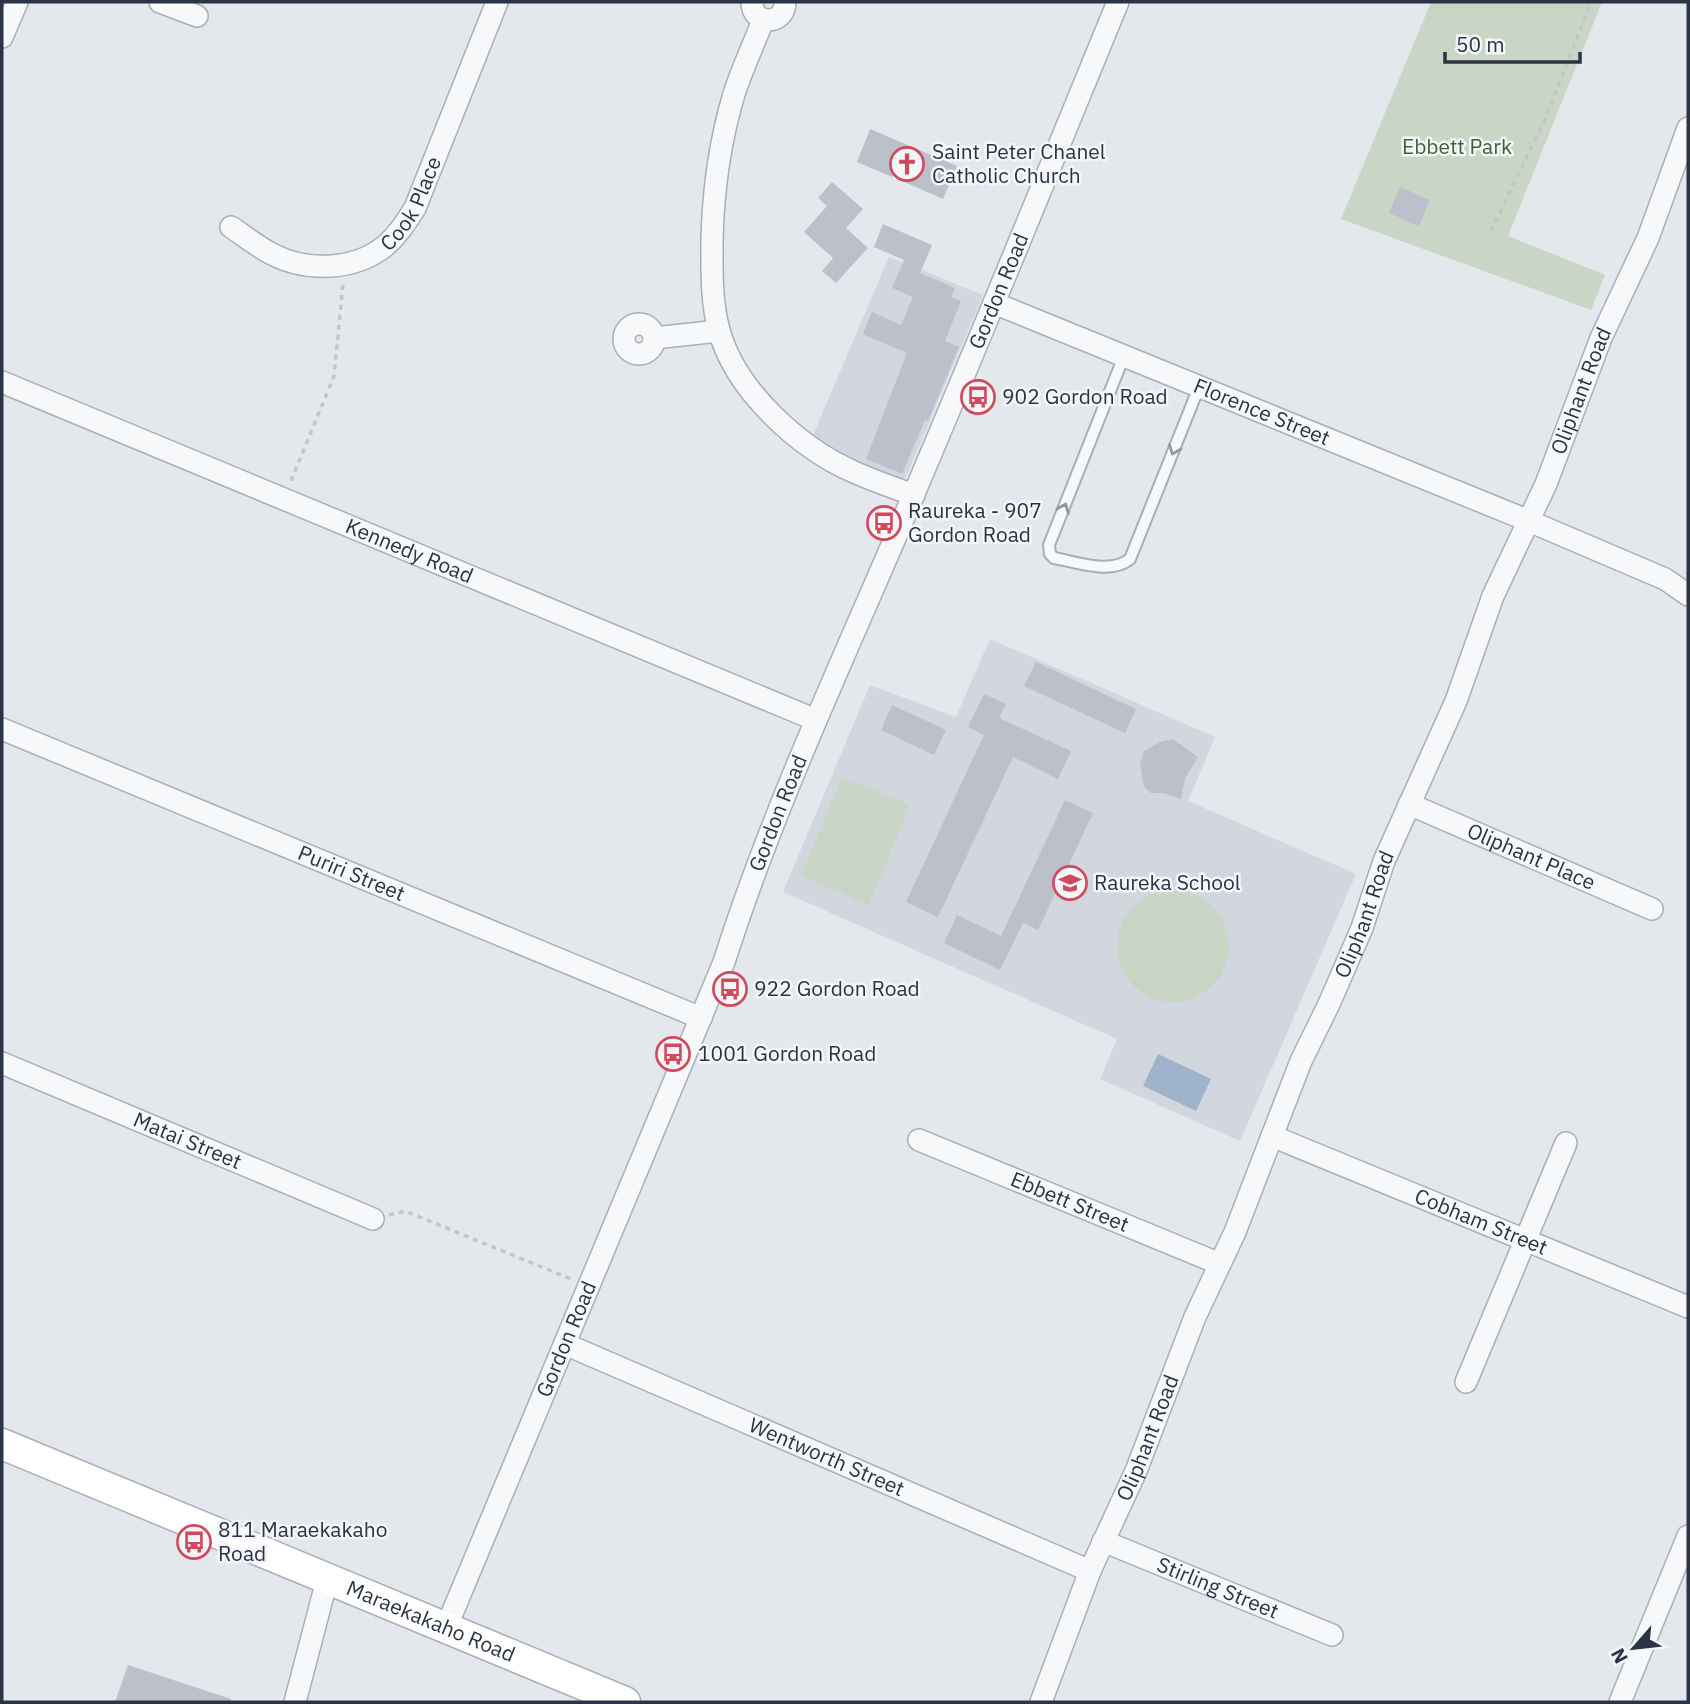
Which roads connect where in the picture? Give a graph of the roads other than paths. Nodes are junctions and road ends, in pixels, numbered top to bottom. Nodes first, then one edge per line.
1 (17, 2) edge
2 (160, 2) edge
3 (497, 2) edge
4 (785, 2) edge
5 (1118, 2) edge
6 (758, 11) edge
7 (197, 16) dead end
8 (2, 37) edge
9 (1688, 128) edge
10 (231, 227) dead end
11 (994, 303) junction
12 (719, 331) junction
13 (654, 338) dead end
14 (1124, 356) junction
15 (2, 382) edge
16 (1199, 387) junction
17 (914, 495) junction
18 (1529, 521) junction
19 (1688, 595) edge
20 (816, 720) junction
21 (2, 729) edge
22 (1409, 804) junction
23 (1652, 909) dead end
24 (701, 1018) junction
25 (2, 1063) edge
26 (1272, 1136) junction
27 (919, 1140) dead end
28 (1566, 1143) dead end
29 (373, 1219) road end
30 (1524, 1240) junction
31 (1220, 1264) junction
32 (1688, 1307) edge
33 (565, 1344) junction
34 (1466, 1382) dead end
35 (2, 1444) edge
36 (1688, 1536) edge
37 (1103, 1541) junction
38 (1090, 1571) junction
39 (327, 1580) junction
40 (446, 1628) junction
41 (1332, 1635) dead end
42 (295, 1702) edge
43 (625, 1702) edge
44 (1041, 1702) edge
45 (1620, 1702) edge

1 - 8 street
2 - 7 street
3 - 10 street, Cook Place
4 - 6 street
5 - 11 street, Gordon Road
6 - 12 street
9 - 18 street, Oliphant Road
11 - 14 street, Florence Street
11 - 17 street, Gordon Road
12 - 13 street
12 - 17 street
14 - 16 street, Florence Street
16 -> 14 lane
15 - 20 street, Kennedy Road
16 - 18 street, Florence Street
17 - 20 street, Gordon Road
18 - 19 street, Florence Street
18 - 22 street, Oliphant Road
20 - 24 street, Gordon Road
21 - 24 street, Puriri Street
22 - 23 street, Oliphant Place
22 - 26 street, Oliphant Road
24 - 33 street, Gordon Road
25 - 29 street, Matai Street
26 - 30 street, Cobham Street
26 - 31 street, Oliphant Road
27 - 31 street, Ebbett Street
28 - 30 street
30 - 32 street, Cobham Street
30 - 34 street
31 - 37 street, Oliphant Road
33 - 38 street, Wentworth Street
33 - 40 street, Gordon Road
35 - 39 main road, Maraekakaho Road
36 - 45 street
37 - 38 street, Oliphant Road
37 - 41 street, Stirling Street
38 - 44 street, Oliphant Road
39 - 40 main road, Maraekakaho Road
39 - 42 street
40 - 43 main road, Maraekakaho Road

